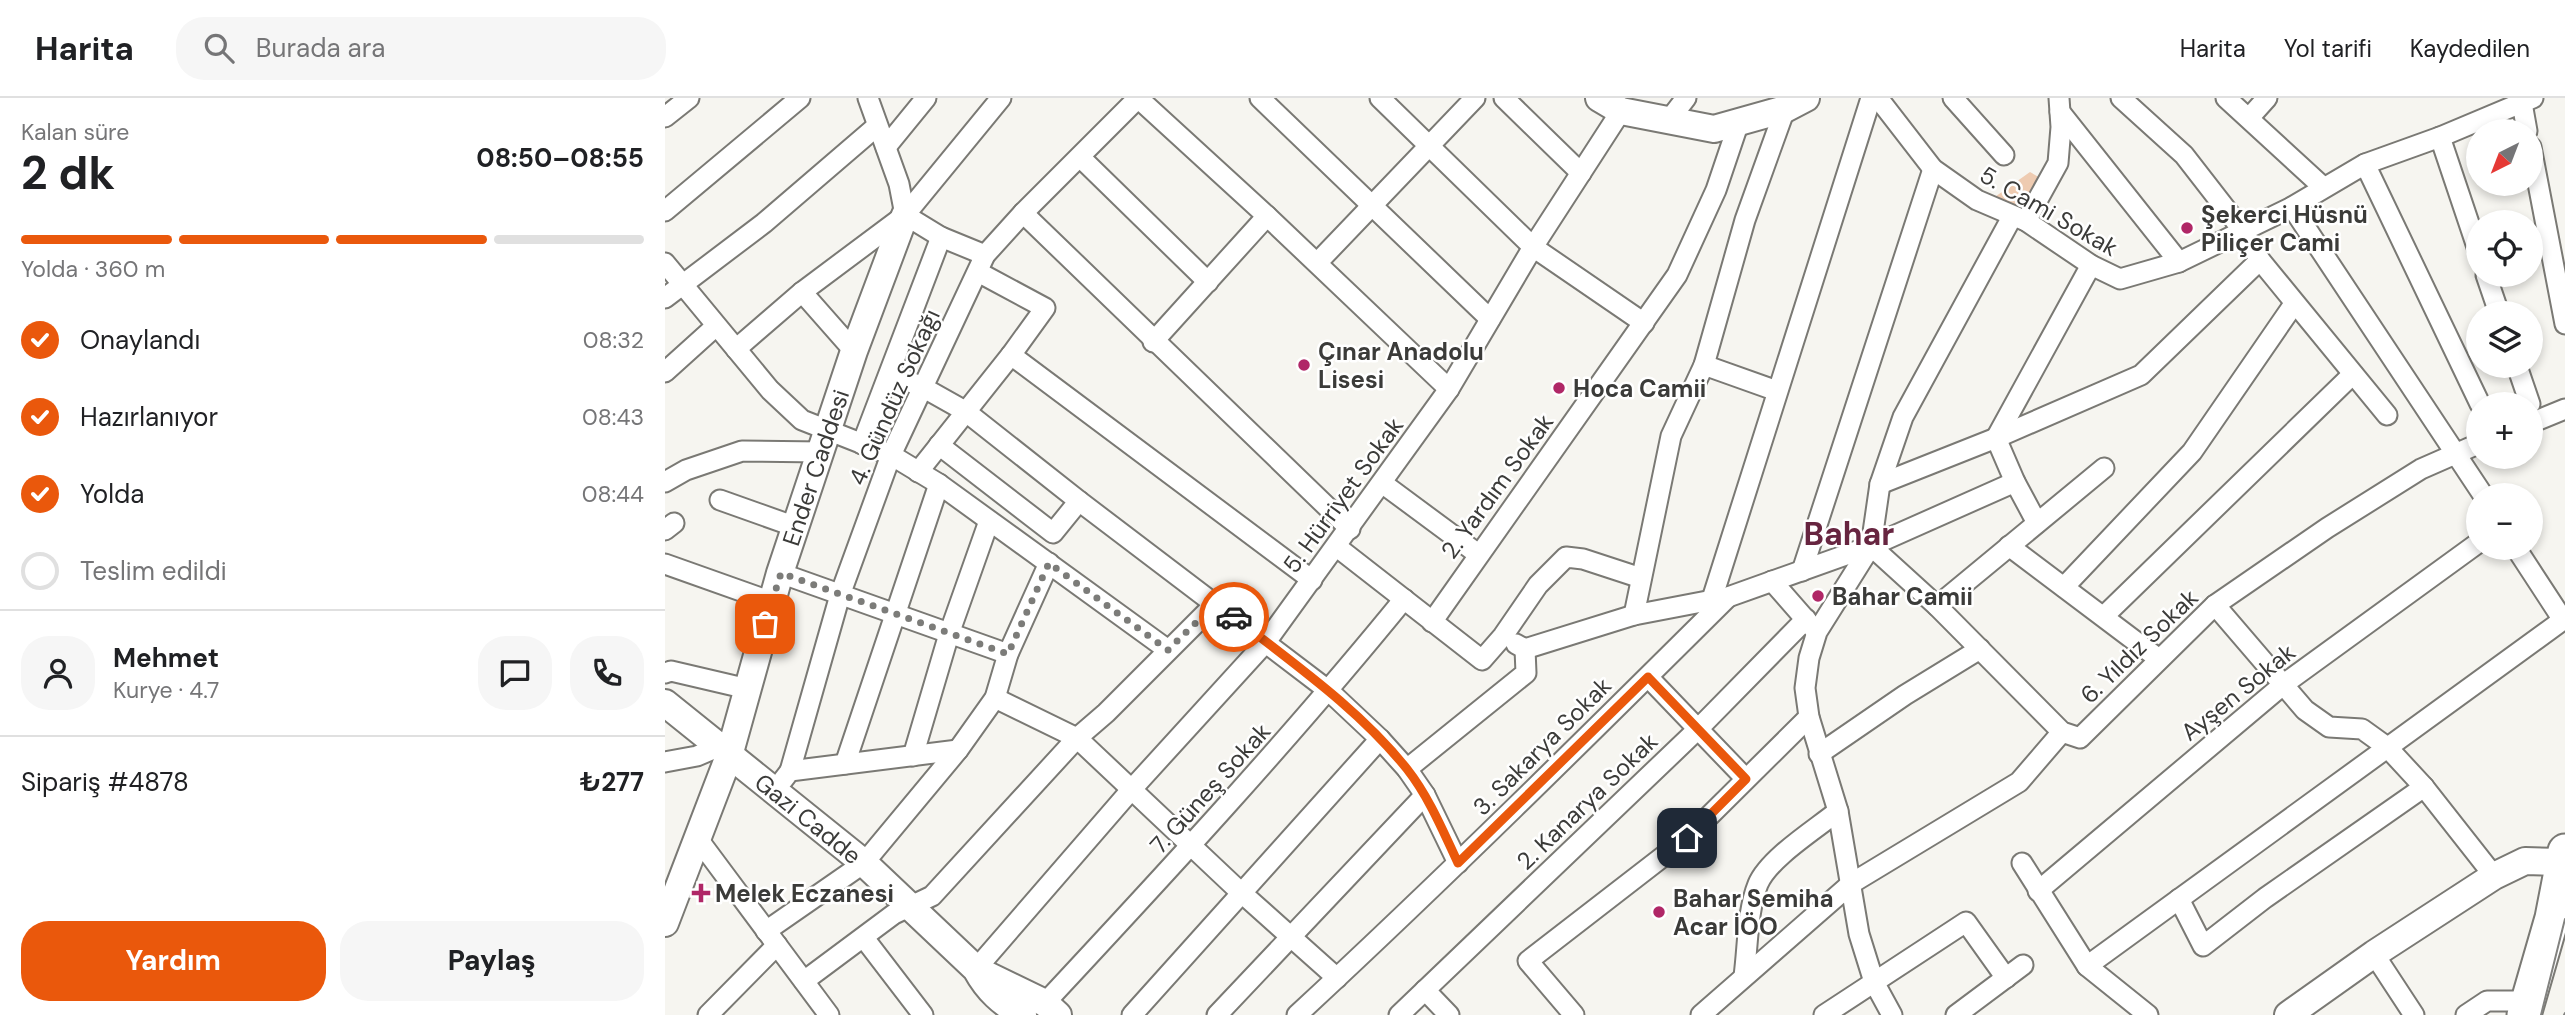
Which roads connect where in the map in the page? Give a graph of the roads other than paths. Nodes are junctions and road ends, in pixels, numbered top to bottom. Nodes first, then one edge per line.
1 (688, 98) edge
2 (800, 98) edge
3 (868, 98) edge
4 (926, 98) edge
5 (1001, 98) edge
6 (1138, 98) edge
7 (1260, 98) edge
8 (1380, 98) edge
9 (1475, 98) edge
10 (1504, 98) edge
11 (1686, 98) edge
12 (1871, 98) edge
13 (1878, 98) edge
14 (1952, 98) edge
15 (2121, 98) edge
16 (2226, 98) edge
17 (2267, 98) edge
18 (2518, 101) edge
19 (1610, 104) edge
20 (1795, 104) edge
21 (2059, 105) edge
22 (665, 117) edge
23 (2249, 118) junction
24 (2523, 119) edge
25 (1669, 120) junction
26 (1739, 122) junction
27 (877, 125) junction
28 (2440, 137) junction
29 (1429, 146) junction
30 (885, 147) junction
31 (2004, 155) dead end
32 (1080, 157) junction
33 (2365, 164) junction
34 (1933, 169) junction
35 (1581, 173) junction
36 (2323, 187) junction
37 (2540, 196) edge
38 (1371, 205) junction
39 (2292, 207) junction
40 (665, 211) edge
41 (1023, 214) junction
42 (2466, 214) edge
43 (905, 215) junction
44 (1267, 216) junction
45 (2019, 219) junction
46 (2243, 230) junction
47 (941, 237) junction
48 (1533, 247) junction
49 (2260, 260) junction
50 (2179, 262) junction
51 (665, 263) edge
52 (1317, 263) junction
53 (982, 264) junction
54 (2091, 265) junction
55 (1208, 282) junction
56 (684, 285) junction
57 (802, 292) junction
58 (665, 298) edge
59 (2294, 304) junction
60 (1490, 319) junction
61 (1644, 323) junction
62 (2565, 324) edge
63 (716, 326) junction
64 (1153, 342) junction
65 (736, 349) junction
66 (854, 351) junction
67 (1011, 355) junction
68 (1704, 365) junction
69 (665, 372) edge
70 (890, 373) junction
71 (2353, 373) junction
72 (924, 388) junction
73 (1449, 389) junction
74 (1777, 391) junction
75 (2474, 392) edge
76 (2565, 409) edge
77 (965, 411) junction
78 (2543, 412) edge
79 (2387, 415) dead end
80 (1996, 438) junction
81 (826, 442) junction
82 (862, 444) junction
83 (939, 446) junction
84 (2466, 449) edge
85 (2457, 453) junction
86 (891, 454) junction
87 (2104, 468) dead end
88 (918, 472) junction
89 (665, 482) edge
90 (2015, 482) junction
91 (1382, 483) junction
92 (2476, 483) edge
93 (939, 484) junction
94 (1879, 484) junction
95 (720, 500) dead end
96 (1079, 501) junction
97 (989, 521) junction
98 (2037, 523) junction
99 (796, 527) junction
100 (1350, 529) junction
101 (1871, 546) junction
102 (2008, 546) junction
103 (1337, 547) junction
104 (2466, 552) edge
105 (1478, 554) junction
106 (2524, 560) edge
107 (1049, 563) junction
108 (665, 565) edge
109 (1802, 570) junction
110 (781, 573) junction
111 (1641, 578) junction
112 (1312, 580) junction
113 (1772, 581) junction
114 (2064, 587) junction
115 (840, 595) junction
116 (1720, 598) junction
117 (1404, 599) junction
118 (772, 602) junction
119 (1216, 603) junction
120 (2215, 604) junction
121 (1937, 606) junction
122 (893, 614) junction
123 (1633, 615) junction
124 (2104, 616) junction
125 (1432, 622) junction
126 (1811, 626) junction
127 (949, 634) junction
128 (1503, 636) junction
129 (1266, 642) junction
130 (1525, 649) junction
131 (1980, 649) junction
132 (1168, 650) junction
133 (1008, 654) junction
134 (2159, 659) junction
135 (665, 673) edge
136 (1648, 677) junction
137 (2284, 684) junction
138 (748, 689) junction
139 (1329, 691) junction
140 (995, 698) junction
141 (665, 703) edge
142 (1809, 717) junction
143 (1698, 729) junction
144 (2063, 732) junction
145 (1077, 738) junction
146 (1380, 739) junction
147 (2388, 747) junction
148 (958, 750) junction
149 (724, 751) junction
150 (1819, 754) junction
151 (913, 756) junction
152 (665, 762) edge
153 (845, 764) junction
154 (1407, 769) junction
155 (790, 771) junction
156 (1746, 779) junction
157 (2424, 788) junction
158 (1131, 790) junction
159 (773, 791) junction
160 (1425, 795) junction
161 (1838, 811) junction
162 (698, 839) junction
163 (1191, 846) junction
164 (2564, 856) edge
165 (864, 863) junction
166 (1458, 863) junction
167 (2022, 863) dead end
168 (2494, 876) junction
169 (1851, 883) junction
170 (2038, 891) junction
171 (1241, 892) junction
172 (2179, 899) junction
173 (912, 908) junction
174 (665, 923) edge
175 (1290, 936) junction
176 (772, 938) junction
177 (864, 938) junction
178 (2374, 954) junction
179 (2023, 965) dead end
180 (2087, 966) junction
181 (976, 970) junction
182 (1744, 976) junction
183 (1337, 978) junction
184 (2006, 978) junction
185 (804, 981) junction
186 (1874, 982) junction
187 (1425, 990) junction
188 (2526, 1008) edge
189 (1042, 1011) edge
190 (822, 1012) edge
191 (2410, 1014) edge
192 (708, 1015) edge
193 (923, 1015) edge
194 (1132, 1015) edge
195 (1217, 1015) edge
196 (1297, 1015) edge
197 (1399, 1015) edge
198 (1449, 1015) edge
199 (1574, 1015) edge
200 (1701, 1015) edge
201 (1823, 1015) edge
202 (1892, 1015) edge
203 (1956, 1015) edge
204 (2148, 1015) edge
205 (2288, 1015) edge
206 (2466, 1015) edge

1 - 22 street
2 - 40 street
3 - 27 street
4 - 30 street
5 - 43 street
6 - 32 street, 4. Gündüz Sokağı
6 - 44 street
7 - 38 street
8 - 29 street
9 - 29 street
10 - 35 street
11 - 25 street
12 - 74 street
13 - 34 street, 5. Cami Sokak
14 - 31 street
15 - 46 street
16 - 23 street
17 - 23 street
18 - 24 street
18 - 28 street, 5. Cami Sokak
19 - 25 main road
19 - 35 street, 5. Hürriyet Sokak
20 - 26 main road
20 - 68 street
21 - 45 street
21 - 50 street
23 - 36 street
25 - 26 main road
26 - 61 street, 2. Yardım Sokak
27 - 30 street
27 - 56 street
28 - 33 street, 5. Cami Sokak
28 - 42 street
29 - 38 street
29 - 48 street
30 - 43 street
32 - 41 street, 4. Gündüz Sokağı
32 - 55 street
33 - 36 street, 5. Cami Sokak
33 - 75 street
34 - 45 street, 5. Cami Sokak
34 - 109 street
35 - 48 street, 5. Hürriyet Sokak
36 - 39 street, 5. Cami Sokak
37 - 62 street
38 - 52 street
38 - 60 street
39 - 46 street, 5. Cami Sokak
39 - 85 street
41 - 53 street, 4. Gündüz Sokağı
41 - 64 street
43 - 47 street
43 - 57 street
43 - 66 main road, Ender Caddesi
44 - 52 street
44 - 55 street
45 - 54 street, 5. Cami Sokak
45 - 94 street
46 - 49 street
46 - 50 street, 5. Cami Sokak
47 - 53 street
47 - 70 street
48 - 60 street, 5. Hürriyet Sokak
48 - 61 street
49 - 59 street
49 - 80 street
50 - 54 street, 5. Cami Sokak
51 - 56 street
52 - 73 street
53 - 67 street
53 - 72 street, 4. Gündüz Sokağı
54 - 80 street
55 - 64 street
56 - 58 street
56 - 63 street
57 - 65 street
57 - 66 street
59 - 71 street
59 - 114 street
60 - 73 street, 5. Hürriyet Sokak
61 - 105 street, 2. Yardım Sokak
63 - 65 street
63 - 69 street
64 - 100 street
65 - 81 street
66 - 81 main road, Ender Caddesi
67 - 77 street
67 - 112 street
68 - 74 street
68 - 111 street
70 - 72 street
70 - 82 street
71 - 79 street
71 - 124 street
72 - 77 street
72 - 86 street, 4. Gündüz Sokağı
73 - 91 street, 5. Hürriyet Sokak
74 - 116 street
76 - 78 street
77 - 83 street
77 - 96 street
80 - 90 street
80 - 94 street
81 - 82 street
81 - 89 street
81 - 99 main road, Ender Caddesi
82 - 86 street
83 - 88 street
83 - 96 street
84 - 85 street, 6. Yıldız Sokak
85 - 92 street
85 - 120 street, 6. Yıldız Sokak
86 - 88 street
86 - 115 street, 4. Gündüz Sokağı
87 - 98 street
88 - 93 street
90 - 98 street
90 - 101 street
91 - 100 street, 5. Hürriyet Sokak
91 - 105 street
93 - 97 street
93 - 122 street
94 - 101 street
95 - 99 street
96 - 119 street
97 - 107 street
97 - 127 street
98 - 102 street
99 - 110 main road, Ender Caddesi
100 - 103 street, 5. Hürriyet Sokak
101 - 109 street
101 - 121 street
101 - 126 street
102 - 114 street
102 - 121 street
103 - 112 street, 5. Hürriyet Sokak
103 - 117 street
104 - 137 street, Ayşen Sokak
105 - 125 street, 2. Yardım Sokak
106 - 147 street
107 - 132 street
107 - 133 street
108 - 118 street
109 - 113 street
110 - 115 street
110 - 118 main road, Ender Caddesi
111 - 123 street
111 - 128 street
112 - 129 street, 5. Hürriyet Sokak
113 - 116 street
113 - 126 street
114 - 124 street
115 - 122 street
115 - 155 street, 4. Gündüz Sokağı
116 - 123 street
116 - 136 street, 3. Sakarya Sokak
117 - 125 street
117 - 139 street, 7. Güneş Sokak
118 - 138 main road, Ender Caddesi
119 - 129 street
119 - 132 street
120 - 134 street, 6. Yıldız Sokak
120 - 137 street
121 - 131 street
122 - 127 street
122 - 153 street
123 - 130 street
124 - 134 street
125 - 128 street
126 - 142 street
126 - 143 street, 2. Kanarya Sokak
127 - 133 street
127 - 151 street
128 - 130 street
129 - 139 street
129 - 158 street, 5. Hürriyet Sokak
130 - 154 street
131 - 144 street
131 - 150 street
132 - 145 street
133 - 140 street
134 - 144 street, 6. Yıldız Sokak
135 - 138 street
136 - 143 street
136 - 166 street, 3. Sakarya Sokak
137 - 147 street
137 - 170 street, Ayşen Sokak
138 - 149 main road, Ender Caddesi
139 - 146 street
139 - 163 street, 7. Güneş Sokak
140 - 145 street
140 - 148 street
141 - 149 main road, Gazi Cadde
142 - 150 street
142 - 156 street
143 - 156 street
143 - 187 street, 2. Kanarya Sokak
144 - 169 street
145 - 158 street
145 - 173 street
146 - 154 street
146 - 171 street
147 - 157 street
147 - 172 street
148 - 151 street
148 - 165 street
149 - 152 street
149 - 159 main road, Gazi Cadde
149 - 162 main road, Ender Caddesi
150 - 161 street
151 - 153 street
153 - 155 street
154 - 160 street
155 - 159 street
156 - 199 street
157 - 168 street
157 - 172 street
158 - 163 street
158 - 181 street, 5. Hürriyet Sokak
159 - 165 main road, Gazi Cadde
160 - 166 street
160 - 175 street
161 - 169 street
161 - 182 street
162 - 174 main road, Ender Caddesi
162 - 176 street
163 - 171 street
163 - 189 street, 7. Güneş Sokak
164 - 168 main road
164 - 188 highway
165 - 173 main road, Gazi Cadde
165 - 176 street
166 - 183 street, 3. Sakarya Sokak
167 - 170 street
168 - 178 main road
169 - 182 street
169 - 186 street
170 - 180 street
171 - 175 street
171 - 194 street
172 - 180 street
173 - 177 street
173 - 181 main road, Gazi Cadde
175 - 183 street
175 - 195 street
176 - 185 street
176 - 192 street
177 - 185 street
177 - 193 street
178 - 191 street
178 - 205 main road
179 - 184 street
180 - 204 street
181 - 189 main road, Gazi Cadde
182 - 200 street
183 - 196 street, 3. Sakarya Sokak
184 - 186 street
184 - 203 street
185 - 190 street
186 - 201 street
186 - 202 street
187 - 197 street, 2. Kanarya Sokak
187 - 198 street
188 - 206 street

